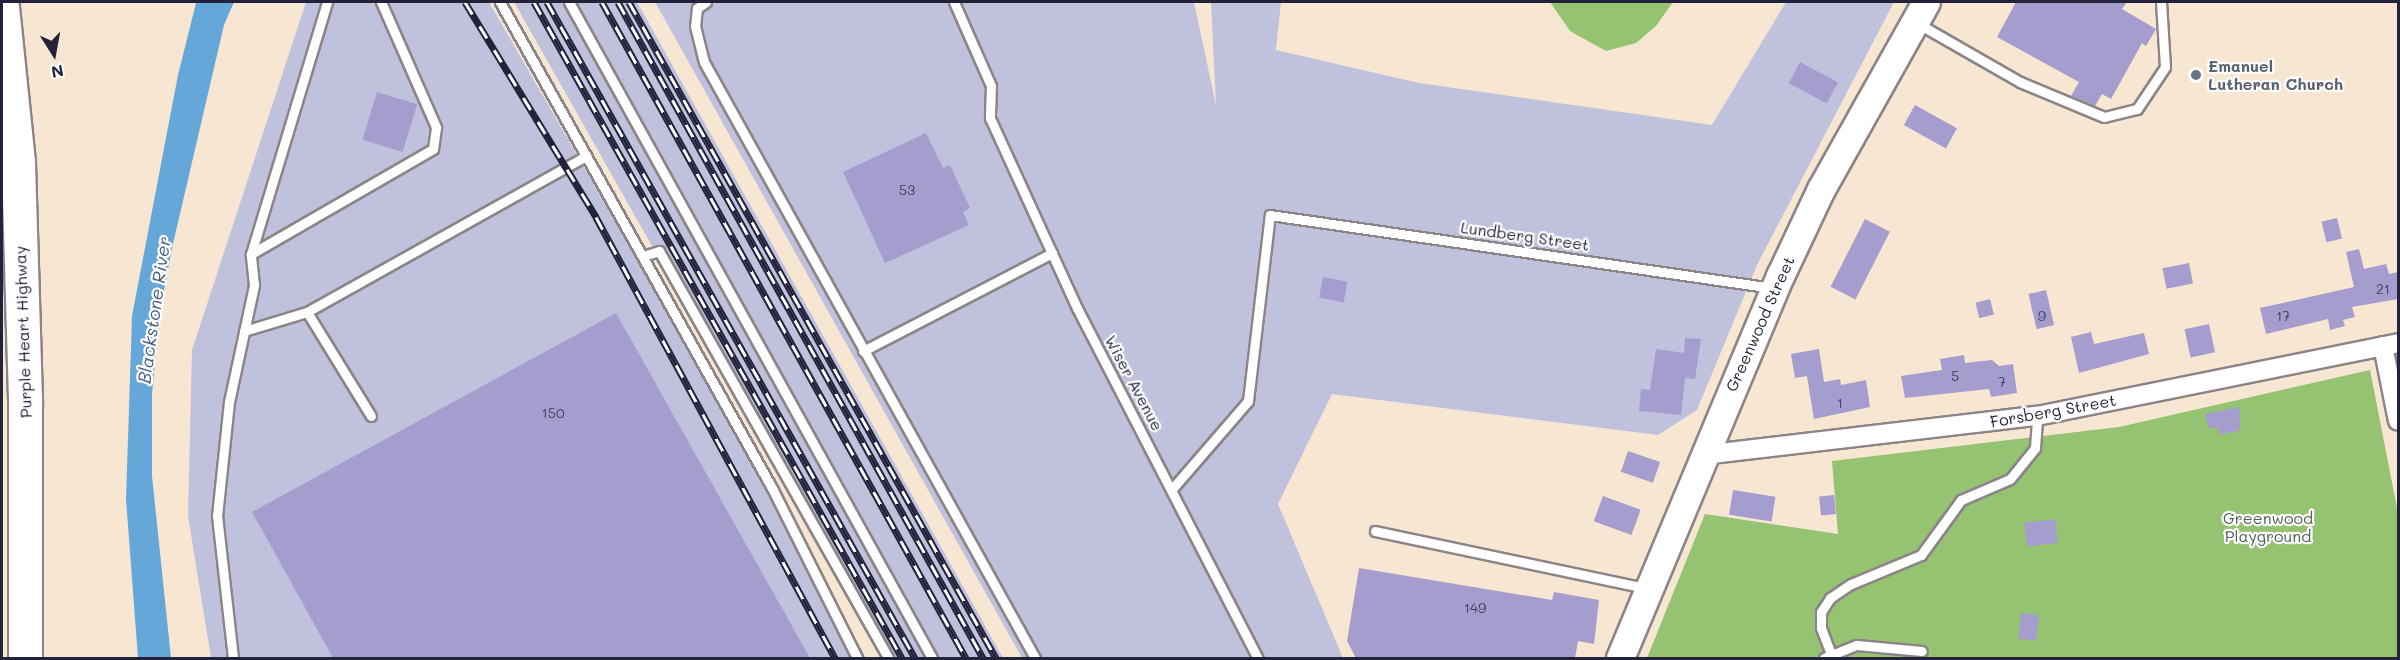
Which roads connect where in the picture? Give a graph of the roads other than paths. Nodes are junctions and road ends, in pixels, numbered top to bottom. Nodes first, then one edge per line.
1 (327, 2) edge
2 (381, 2) edge
3 (500, 2) edge
4 (569, 2) edge
5 (706, 2) edge
6 (954, 2) edge
7 (2161, 2) edge
8 (2, 7) edge
9 (1921, 12) edge
10 (586, 156) junction
11 (1052, 253) junction
12 (251, 254) junction
13 (643, 256) junction
14 (1775, 288) junction
15 (307, 312) junction
16 (244, 331) junction
17 (2391, 345) edge
18 (863, 351) junction
19 (25, 405) junction
20 (371, 416) dead end
21 (2037, 417) junction
22 (2398, 421) edge
23 (1703, 455) junction
24 (1172, 489) junction
25 (1375, 531) dead end
26 (1648, 589) junction
27 (1922, 651) dead end
28 (1828, 656) edge
29 (25, 658) edge
30 (47, 658) edge
31 (233, 658) edge
32 (857, 658) edge
33 (888, 658) edge
34 (932, 658) edge
35 (1035, 658) edge
36 (1258, 658) edge
37 (1620, 658) edge

1 - 12 lane
2 - 12 lane
3 - 10 lane
4 - 34 lane
5 - 18 lane
6 - 11 lane, Wiser Avenue
7 - 9 lane
8 - 19 highway, Purple Heart Highway
9 - 14 main road, Greenwood Street
10 - 13 lane
10 - 15 lane
11 - 18 lane
11 - 24 lane, Wiser Avenue
12 - 16 lane
13 - 32 lane
13 - 33 lane
14 - 23 main road, Greenwood Street
14 - 24 lane, Lundberg Street
15 - 16 lane
15 - 20 lane
16 - 31 lane
17 - 21 street, Forsberg Street
17 - 22 street
18 - 35 lane
19 - 29 highway, Purple Heart Highway
19 - 30 highway
21 - 23 street, Forsberg Street
21 - 28 lane
23 - 26 main road, Greenwood Street
24 - 36 lane, Wiser Avenue
25 - 26 lane
26 - 37 main road, Greenwood Street
27 - 28 lane

